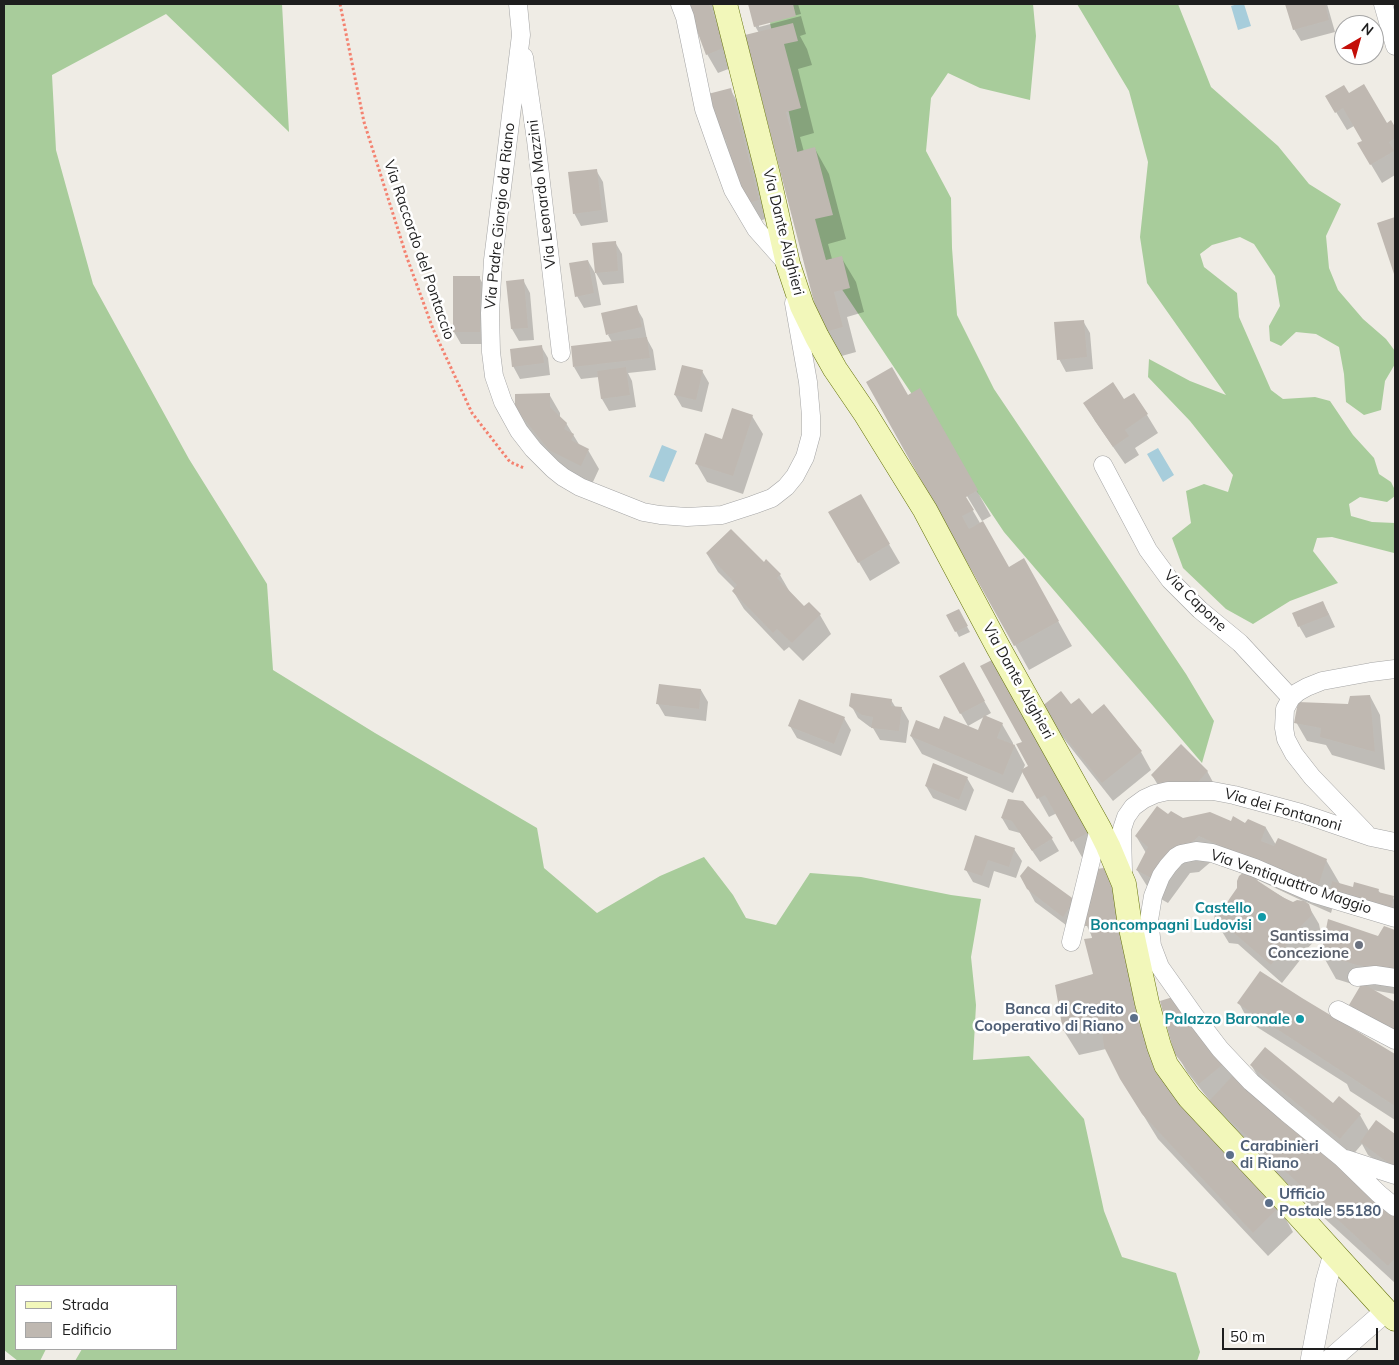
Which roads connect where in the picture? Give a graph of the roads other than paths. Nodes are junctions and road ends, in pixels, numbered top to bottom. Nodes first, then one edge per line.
1 (518, 4) edge
2 (680, 4) edge
3 (725, 4) edge
4 (1383, 4) edge
5 (521, 34) junction
6 (1395, 46) edge
7 (788, 264) junction
8 (561, 353) dead end
9 (1103, 465) dead end
10 (1395, 669) edge
11 (1291, 698) junction
12 (1099, 828) junction
13 (1370, 837) junction
14 (1395, 842) edge
15 (1124, 884) junction
16 (1395, 918) edge
17 (1071, 942) dead end
18 (1148, 951) junction
19 (1375, 975) junction
20 (1356, 977) dead end
21 (1395, 978) edge
22 (1395, 987) edge
23 (1338, 1010) dead end
24 (1395, 1040) edge
25 (1342, 1158) junction
26 (1395, 1175) edge
27 (1395, 1206) edge
28 (1334, 1254) junction
29 (1391, 1315) edge
30 (1310, 1361) edge
31 (1329, 1361) edge

1 - 5 street, Via Padre Giorgio da Riano
2 - 7 street
3 - 7 main road, Via Dante Alighieri
4 - 6 street
5 - 7 street, Via Padre Giorgio da Riano
5 - 8 street, Via Leonardo Mazzini
7 - 12 main road, Via Dante Alighieri
9 - 11 street, Via Capone
10 - 11 street
11 - 13 street
12 - 15 main road, Via Dante Alighieri
12 - 17 street
13 - 14 street, Via dei Fontanoni
13 - 15 street, Via dei Fontanoni
15 - 18 main road, Via Dante Alighieri
16 - 18 street, Via Ventiquattro Maggio
18 - 25 street
18 - 28 main road, Via Dante Alighieri
19 - 20 street
19 - 21 street
19 - 22 street
23 - 24 street
25 - 26 street
25 - 27 street
28 - 29 main road, Via Dante Alighieri
28 - 30 street
29 - 31 street

